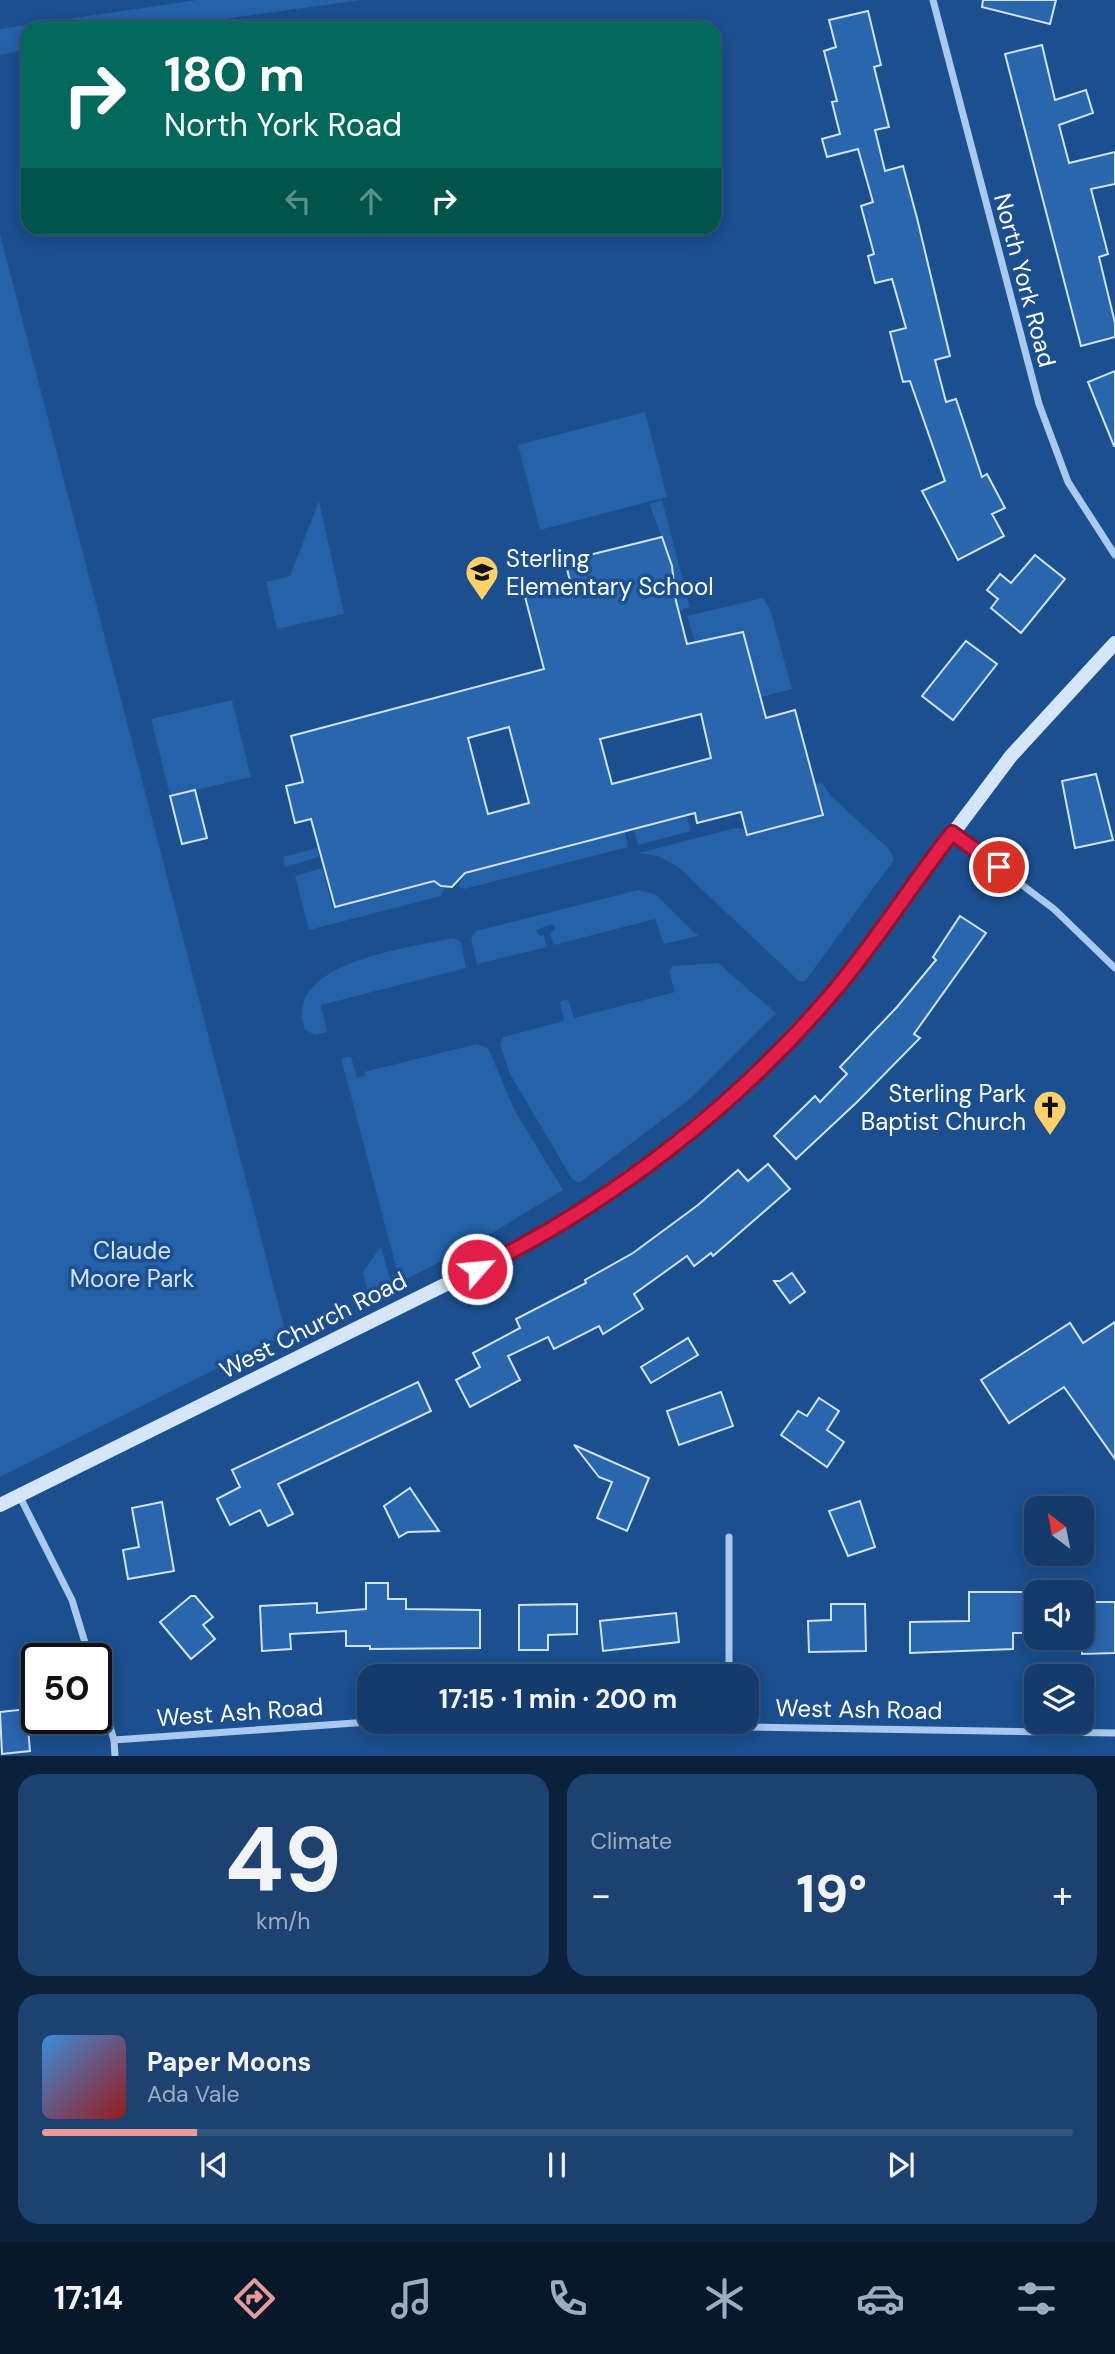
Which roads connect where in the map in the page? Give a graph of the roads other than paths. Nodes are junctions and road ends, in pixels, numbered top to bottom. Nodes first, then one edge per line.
1 (933, 0) edge
2 (1115, 555) edge
3 (1115, 643) edge
4 (952, 833) junction
5 (1115, 968) edge
6 (19, 1495) junction
7 (0, 1505) edge
8 (729, 1537) dead end
9 (85, 1643) edge
10 (729, 1664) edge
11 (357, 1723) edge
12 (759, 1725) edge
13 (1115, 1732) edge
14 (112, 1733) edge
15 (114, 1740) junction
16 (115, 1755) edge

1 - 2 street, North York Road
3 - 4 main road, West Church Road
4 - 5 street
4 - 6 main road, West Church Road
6 - 7 main road, West Church Road
6 - 9 street
8 - 10 street
11 - 15 street, West Ash Road
12 - 13 street, West Ash Road
14 - 15 street
15 - 16 street

